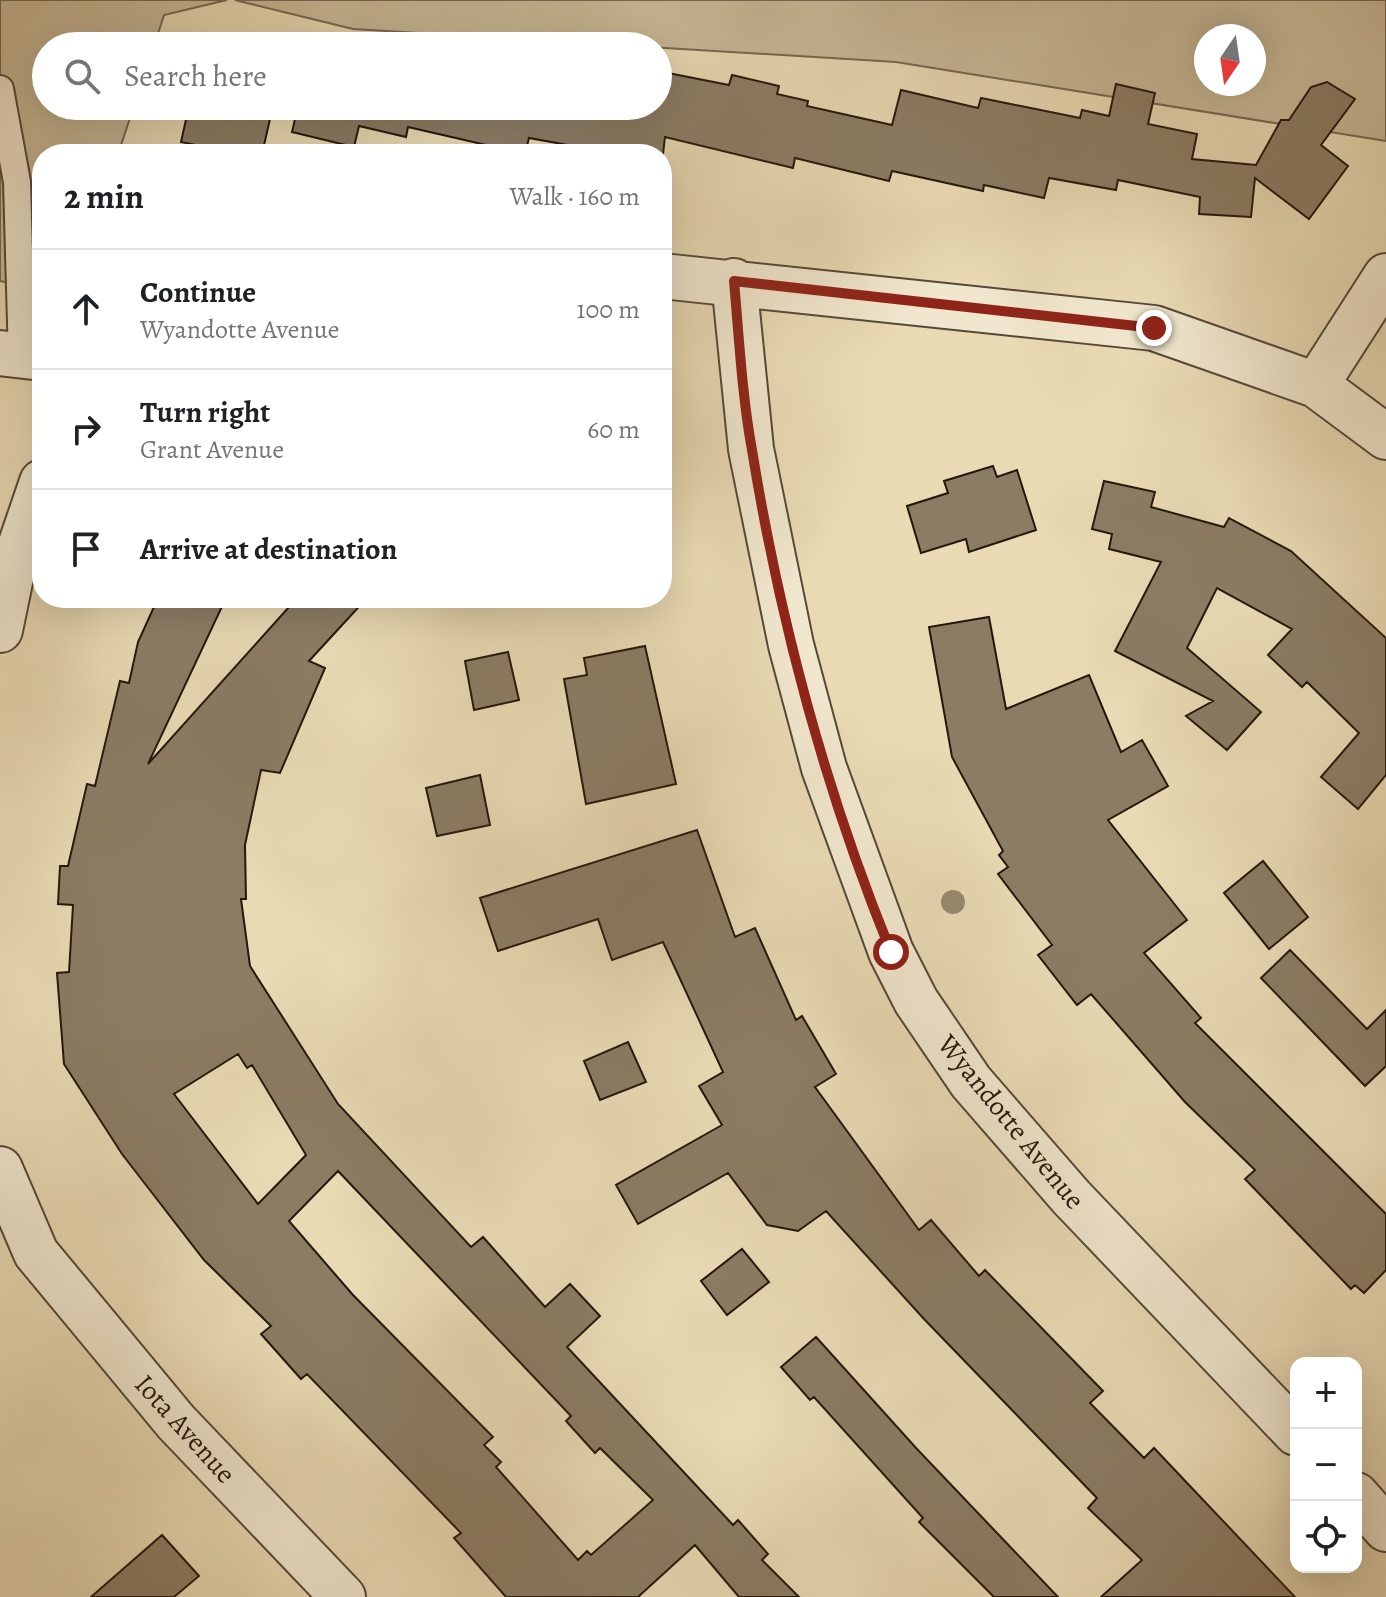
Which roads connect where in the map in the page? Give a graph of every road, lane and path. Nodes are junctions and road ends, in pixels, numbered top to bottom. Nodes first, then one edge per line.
1 (0, 89) edge
2 (1386, 276) edge
3 (672, 277) edge
4 (734, 281) junction
5 (21, 356) edge
6 (1316, 385) junction
7 (1386, 437) edge
8 (32, 511) edge
9 (0, 630) edge
10 (0, 1169) edge
11 (18, 1251) edge
12 (1292, 1429) edge
13 (1361, 1501) edge
14 (1386, 1529) edge
15 (343, 1597) edge

1 - 5 lane
2 - 6 street
3 - 4 street
4 - 6 street
4 - 12 street, Wyandotte Avenue
6 - 7 street
8 - 9 street
10 - 11 street, Iota Avenue
11 - 15 street, Iota Avenue
13 - 14 street

